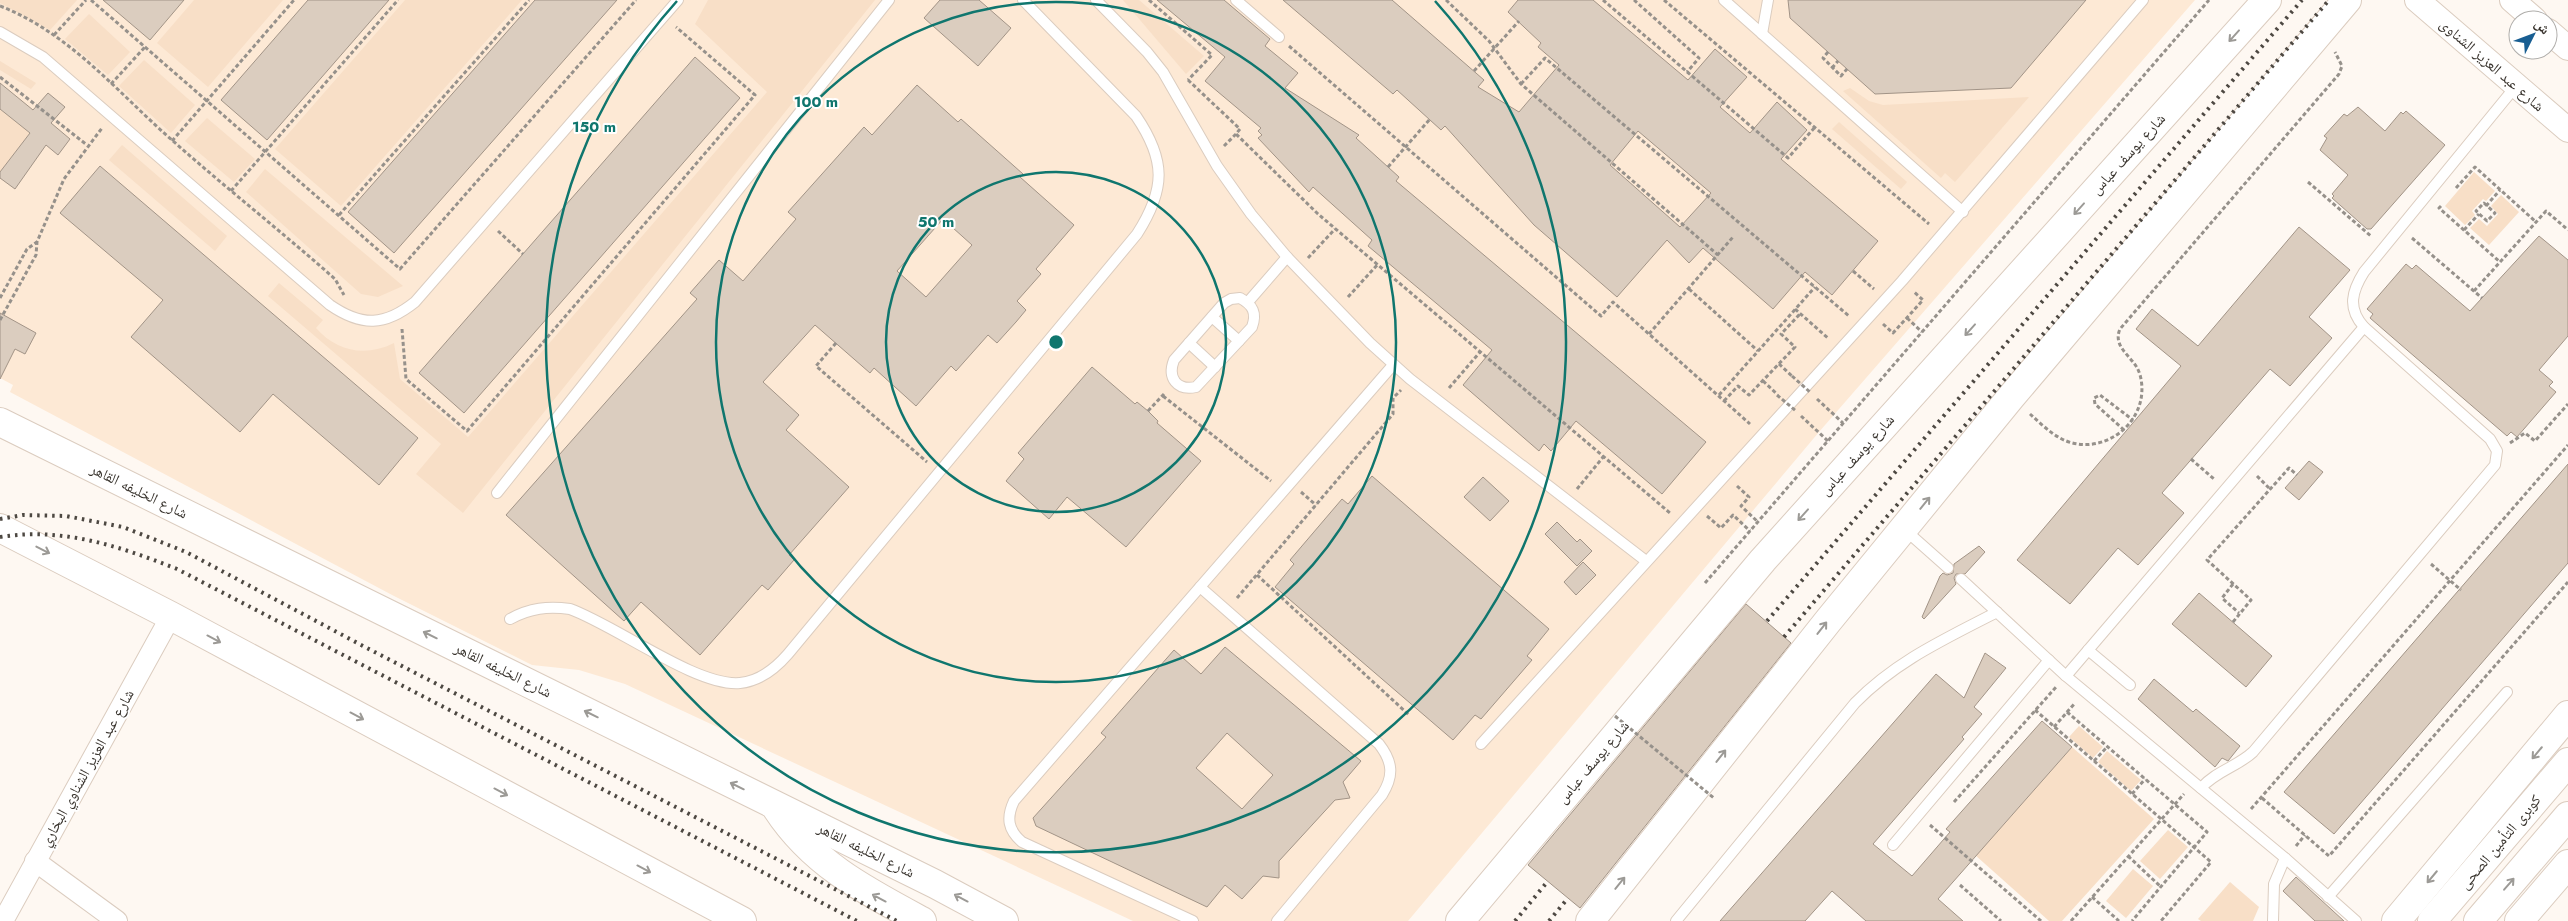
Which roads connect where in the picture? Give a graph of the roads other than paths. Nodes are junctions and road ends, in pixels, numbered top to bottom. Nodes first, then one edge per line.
1 (678, 0) edge
2 (889, 0) edge
3 (1023, 0) edge
4 (1096, 0) edge
5 (1236, 0) edge
6 (1724, 0) edge
7 (1768, 0) edge
8 (2143, 0) edge
9 (2267, 0) edge
10 (2347, 0) edge
11 (2512, 0) edge
12 (2427, 5) edge
13 (2524, 10) edge
14 (0, 32) edge
15 (1762, 34) junction
16 (1279, 37) road end
17 (2558, 40) edge
18 (2568, 48) edge
19 (2516, 86) junction
20 (2568, 130) edge
21 (1962, 212) junction
22 (1288, 257) junction
23 (1248, 302) junction
24 (1212, 317) junction
25 (2364, 327) junction
26 (1239, 341) junction
27 (1189, 343) junction
28 (1393, 365) junction
29 (1215, 367) junction
30 (0, 422) edge
31 (497, 493) dead end
32 (0, 528) edge
33 (1904, 529) junction
34 (1646, 561) junction
35 (1948, 568) dead end
36 (1961, 579) dead end
37 (1200, 587) junction
38 (1997, 612) junction
39 (171, 616) junction
40 (510, 619) dead end
41 (2088, 650) junction
42 (2049, 660) junction
43 (2066, 676) junction
44 (2130, 685) dead end
45 (2507, 692) dead end
46 (2568, 715) edge
47 (1481, 744) dead end
48 (2568, 762) edge
49 (2198, 785) junction
50 (774, 805) junction
51 (2568, 816) edge
52 (1893, 845) dead end
53 (2285, 858) junction
54 (35, 861) junction
55 (2568, 864) edge
56 (2328, 897) junction
57 (4, 921) edge
58 (117, 921) edge
59 (742, 921) edge
60 (922, 921) edge
61 (1004, 921) edge
62 (1193, 921) edge
63 (1277, 921) edge
64 (1460, 921) edge
65 (1590, 921) edge
66 (1676, 921) edge
67 (2273, 921) edge
68 (2356, 921) edge
69 (2396, 921) edge
70 (2432, 921) edge
71 (2478, 921) edge
72 (2519, 921) edge

1 - 14 lane
2 - 31 lane
3 - 40 lane
4 - 22 lane
5 - 16 lane
6 - 15 lane
7 - 15 lane
8 - 21 lane
9 -> 64 main road, شارع يوسف عباس
33 -> 10 main road
11 - 13 street
12 - 19 street, شارع عبد العزيز الشناوى
15 - 21 lane
17 - 18 street
19 - 20 street, شارع عبد العزيز الشناوى
19 - 25 lane
21 - 34 lane
22 - 23 lane
22 - 28 lane
23 - 24 lane
23 - 26 lane
24 - 26 lane
24 - 27 lane
25 - 41 lane
25 - 49 lane
26 - 29 lane
27 - 29 lane
27 - 29 lane
28 - 34 lane
28 - 37 lane
50 -> 30 main road, شارع الخليفه القاهر
32 -> 39 main road
33 - 35 lane
65 -> 33 main road
34 - 47 lane
36 - 38 lane
37 - 62 lane
37 - 63 lane
38 - 42 lane
38 - 66 lane
39 - 54 street, شارع عبد العزيز الشناوي البخاري
39 -> 59 main road
41 - 43 lane
41 - 44 lane
42 - 43 lane
42 - 52 lane
43 - 49 lane
45 - 56 lane
46 -> 69 main road
48 - 70 main road, كوبرى التأمين الصحى
49 - 53 lane
60 -> 50 main road
61 -> 50 main road, شارع الخليفه القاهر
71 -> 51 main road
53 - 56 lane
53 - 67 lane
54 - 57 street, شارع عبد العزيز الشناوي البخاري
54 - 58 street
55 - 72 main road
56 - 68 lane

